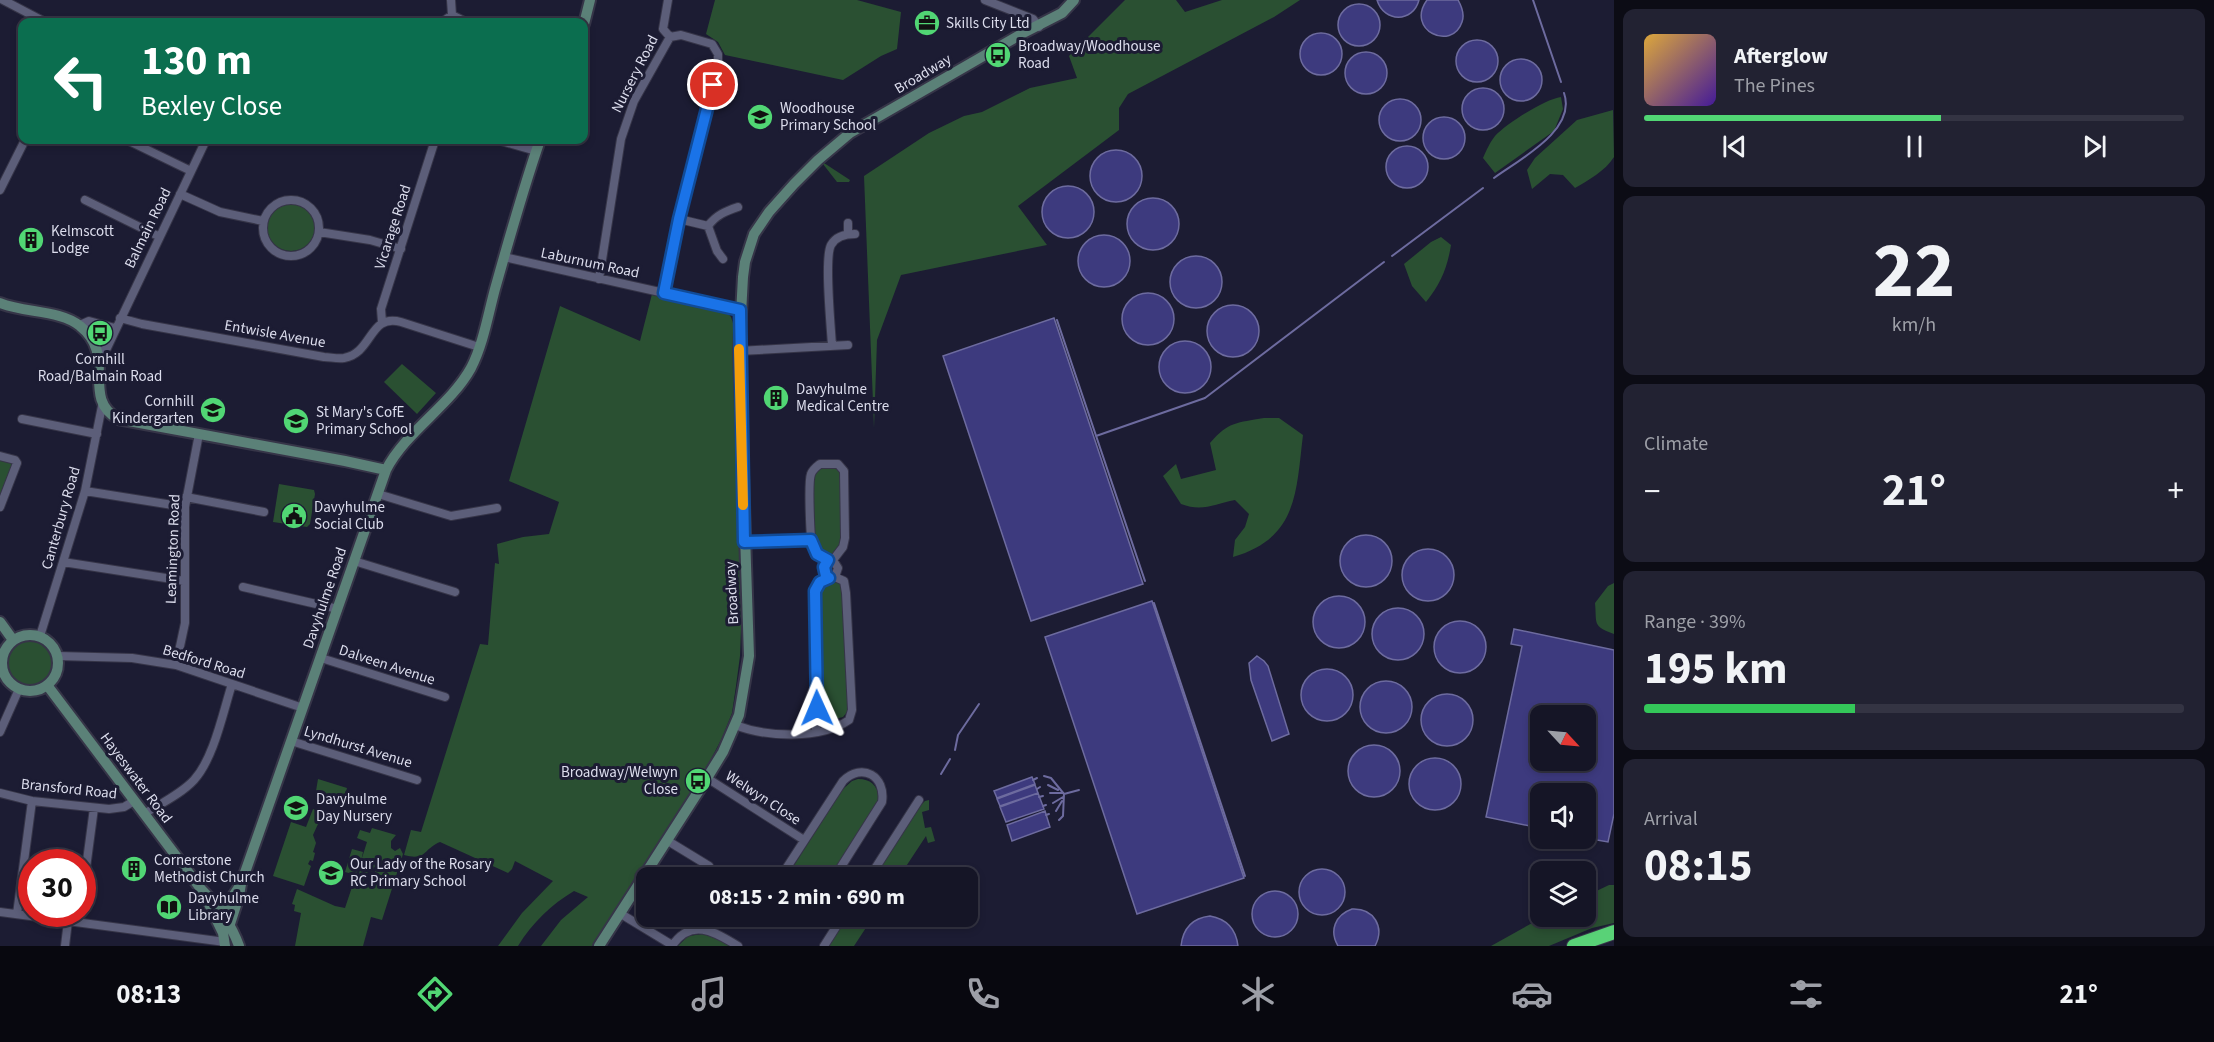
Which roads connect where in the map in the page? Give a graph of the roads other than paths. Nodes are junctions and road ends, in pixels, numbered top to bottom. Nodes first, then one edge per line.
1 (3, 0) edge
2 (451, 0) edge
3 (590, 0) edge
4 (668, 0) edge
5 (986, 0) edge
6 (1074, 0) edge
7 (452, 15) junction
8 (37, 18) edge
9 (448, 18) edge
10 (458, 18) edge
11 (586, 18) edge
12 (1039, 27) junction
13 (670, 37) junction
14 (24, 144) edge
15 (136, 144) edge
16 (204, 144) edge
17 (434, 144) edge
18 (512, 144) edge
19 (539, 144) edge
20 (536, 151) junction
21 (191, 171) junction
22 (0, 190) edge
23 (180, 194) junction
24 (85, 200) dead end
25 (738, 207) dead end
26 (679, 219) junction
27 (263, 221) junction
28 (848, 223) dead end
29 (708, 226) junction
30 (319, 232) junction
31 (158, 236) junction
32 (400, 249) junction
33 (504, 257) junction
34 (723, 259) dead end
35 (599, 279) junction
36 (664, 293) junction
37 (0, 303) edge
38 (740, 310) junction
39 (121, 318) junction
40 (382, 322) junction
41 (80, 325) junction
42 (115, 328) junction
43 (848, 345) dead end
44 (479, 346) junction
45 (832, 346) junction
46 (739, 351) junction
47 (99, 353) junction
48 (102, 406) junction
49 (22, 419) dead end
50 (199, 434) junction
51 (97, 435) junction
52 (0, 456) edge
53 (386, 470) junction
54 (85, 491) junction
55 (378, 494) junction
56 (186, 497) junction
57 (0, 507) edge
58 (185, 507) junction
59 (497, 508) dead end
60 (264, 512) dead end
61 (811, 540) junction
62 (744, 542) junction
63 (830, 560) junction
64 (354, 561) junction
65 (63, 562) junction
66 (829, 575) junction
67 (185, 581) junction
68 (243, 587) dead end
69 (455, 592) dead end
70 (338, 609) junction
71 (0, 622) edge
72 (40, 636) junction
73 (13, 640) junction
74 (58, 656) junction
75 (321, 658) junction
76 (176, 665) junction
77 (232, 684) junction
78 (47, 685) junction
79 (19, 688) junction
80 (445, 698) dead end
81 (303, 708) junction
82 (735, 725) junction
83 (0, 732) edge
84 (816, 732) junction
85 (291, 741) junction
86 (707, 778) junction
87 (417, 780) dead end
88 (0, 793) edge
89 (919, 800) dead end
90 (32, 801) junction
91 (134, 801) junction
92 (94, 808) junction
93 (144, 814) junction
94 (804, 840) junction
95 (668, 841) junction
96 (89, 849) edge
97 (709, 866) dead end
98 (787, 867) edge
99 (841, 867) edge
100 (876, 867) edge
101 (241, 884) junction
102 (0, 912) edge
103 (17, 914) joint
104 (621, 914) junction
105 (219, 916) junction
106 (96, 921) edge
107 (230, 924) junction
108 (67, 927) edge
109 (836, 927) edge
110 (1614, 932) edge
111 (225, 944) edge
112 (65, 946) edge
113 (239, 946) edge
114 (599, 946) edge
115 (672, 946) edge
116 (738, 946) edge
117 (824, 946) edge
118 (1574, 946) edge

1 - 8 street
2 - 7 street
3 - 11 street
4 - 13 street
5 - 12 street
6 - 12 street, Broadway
7 - 9 street
7 - 10 street
12 - 38 street, Broadway
13 - 26 street, Nursery Road
13 - 35 street, Nursery Road
14 - 22 street
15 - 21 street
16 - 21 street, Balmain Road
17 - 32 street, Vicarage Road
18 - 20 street
19 - 20 street, Davyhulme Road
20 - 33 street, Davyhulme Road
21 - 23 street, Balmain Road
23 - 27 street
23 - 31 street, Balmain Road
24 - 31 street
25 - 29 street
26 - 29 street
26 - 36 street, Nursery Road
27 - 30 street
27 - 30 street
28 - 45 street
29 - 34 street
30 - 32 street
31 - 39 street, Balmain Road
32 - 40 street, Vicarage Road
33 - 35 street, Laburnum Road
33 - 44 street, Davyhulme Road
35 - 36 street, Laburnum Road
36 - 38 street, Laburnum Road
37 - 41 street
38 - 46 street, Broadway
39 - 40 street, Entwisle Avenue
39 - 42 street, Balmain Road
40 - 44 street
41 - 42 street
41 - 47 street
42 - 47 street, Balmain Road
43 - 45 street
44 - 53 street, Davyhulme Road
45 - 46 street
46 - 62 street, Broadway
47 - 48 street
48 - 50 street
48 - 51 street, Canterbury Road
49 - 51 street
50 - 53 street
50 - 56 street, Leamington Road
51 - 54 street, Canterbury Road
52 - 57 street
53 - 55 street, Davyhulme Road
54 - 58 street
54 - 65 street, Canterbury Road
55 - 59 street
55 - 64 street, Davyhulme Road
56 - 58 street, Leamington Road
56 - 60 street
58 - 67 street, Leamington Road
61 - 62 street
61 - 63 street
61 - 63 street
62 - 82 street, Broadway
63 - 66 street
63 - 66 street
64 - 69 street
64 - 70 street, Davyhulme Road
65 - 67 street
65 - 72 street, Canterbury Road
66 - 84 street
66 - 84 street
67 - 76 street, Leamington Road
68 - 70 street
70 - 75 street, Davyhulme Road
71 - 73 street
72 - 73 street
72 - 74 street
73 - 79 street
74 - 76 street, Bedford Road
74 - 78 street
75 - 80 street, Dalveen Avenue
75 - 81 street, Davyhulme Road
76 - 77 street, Bedford Road
77 - 81 street, Bedford Road
77 - 93 street
78 - 79 street
78 - 91 street, Hayeswater Road
79 - 83 street
81 - 85 street, Davyhulme Road
82 - 84 street
82 - 86 street, Broadway
85 - 87 street, Lyndhurst Avenue
85 - 101 street, Davyhulme Road
86 - 94 street, Welwyn Close
86 - 95 street, Broadway
88 - 90 street, Bransford Road
89 - 100 street
90 - 92 street, Bransford Road
90 - 103 street
91 - 92 street, Bransford Road
91 - 93 street, Hayeswater Road
92 - 96 street
93 - 105 street, Hayeswater Road
94 - 98 street, Welwyn Close
94 - 99 street, Welwyn Close
95 - 97 street
95 - 104 street, Broadway
101 - 105 street
101 - 107 street
102 - 103 street
104 - 114 street, Broadway
104 - 115 street
105 - 107 street, Hayeswater Road
105 - 111 street, Hayeswater Road
106 - 111 street
107 - 113 street, Hayeswater Road
108 - 112 street
109 - 117 street
110 - 118 highway
115 - 116 street

